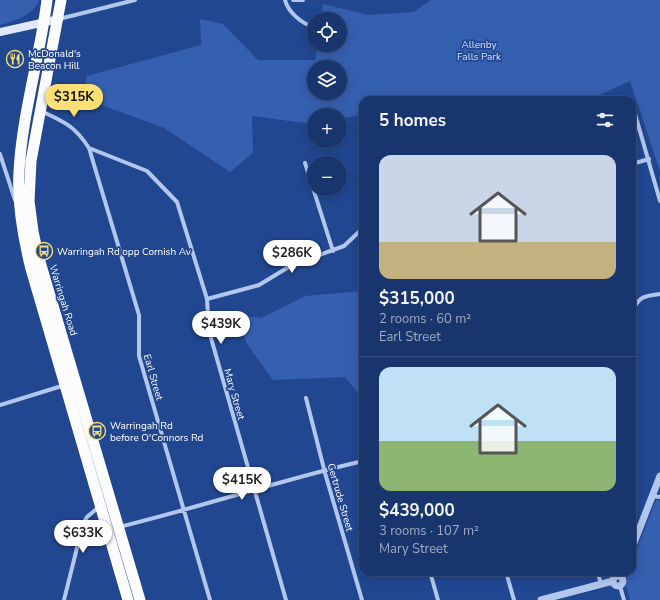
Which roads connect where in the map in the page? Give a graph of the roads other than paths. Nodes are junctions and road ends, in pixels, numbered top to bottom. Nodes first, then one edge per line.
1 (47, 0) edge
2 (61, 0) edge
3 (134, 0) edge
4 (285, 0) edge
5 (293, 0) edge
6 (304, 0) edge
7 (59, 19) junction
8 (44, 22) junction
9 (307, 23) edge
10 (0, 32) edge
11 (40, 111) junction
12 (636, 117) edge
13 (89, 148) junction
14 (0, 154) edge
15 (649, 159) junction
16 (305, 163) dead end
17 (636, 163) edge
18 (660, 201) edge
19 (20, 217) junction
20 (359, 232) edge
21 (333, 251) junction
22 (660, 294) edge
23 (207, 299) junction
24 (636, 303) edge
25 (65, 385) junction
26 (306, 398) dead end
27 (0, 405) edge
28 (359, 462) edge
29 (325, 470) junction
30 (660, 476) edge
31 (254, 489) junction
32 (652, 496) junction
33 (660, 497) edge
34 (101, 506) junction
35 (184, 510) junction
36 (119, 528) junction
37 (636, 538) edge
38 (431, 576) edge
39 (507, 576) edge
40 (598, 576) edge
41 (617, 576) edge
42 (622, 576) edge
43 (613, 581) junction
44 (601, 583) junction
45 (620, 586) junction
46 (64, 600) edge
47 (128, 600) edge
48 (140, 600) edge
49 (210, 600) edge
50 (286, 600) edge
51 (362, 600) edge
52 (438, 600) edge
53 (514, 600) edge
54 (541, 600) edge
55 (624, 600) edge

1 - 8 highway
2 - 7 highway, Warringah Road
3 - 7 street
4 - 9 street
5 - 6 street
7 - 8 main road
7 - 11 highway, Warringah Road
8 - 10 main road
8 - 19 highway
11 - 13 street, Earl Street
11 - 36 highway, Warringah Road
12 - 15 street
13 - 23 street, Mary Street
13 - 35 street, Earl Street
14 - 19 street
15 - 17 street
15 - 18 street
16 - 21 street
19 - 25 highway
20 - 21 street
21 - 23 street
22 - 24 street
23 - 31 street, Mary Street
25 - 27 street
25 - 34 highway
26 - 29 street, Gertrude Street
28 - 29 street
29 - 31 street
29 - 51 street, Gertrude Street
30 - 32 street
31 - 35 street
31 - 50 street, Mary Street
32 - 33 street
32 - 37 street
34 - 46 street
34 - 47 highway
35 - 36 street
35 - 49 street, Earl Street
36 - 48 highway, Warringah Road
38 - 52 street
39 - 53 street
40 - 44 street
41 - 43 street
42 - 45 street
43 - 44 street
43 - 45 street
44 - 54 street
45 - 55 street

